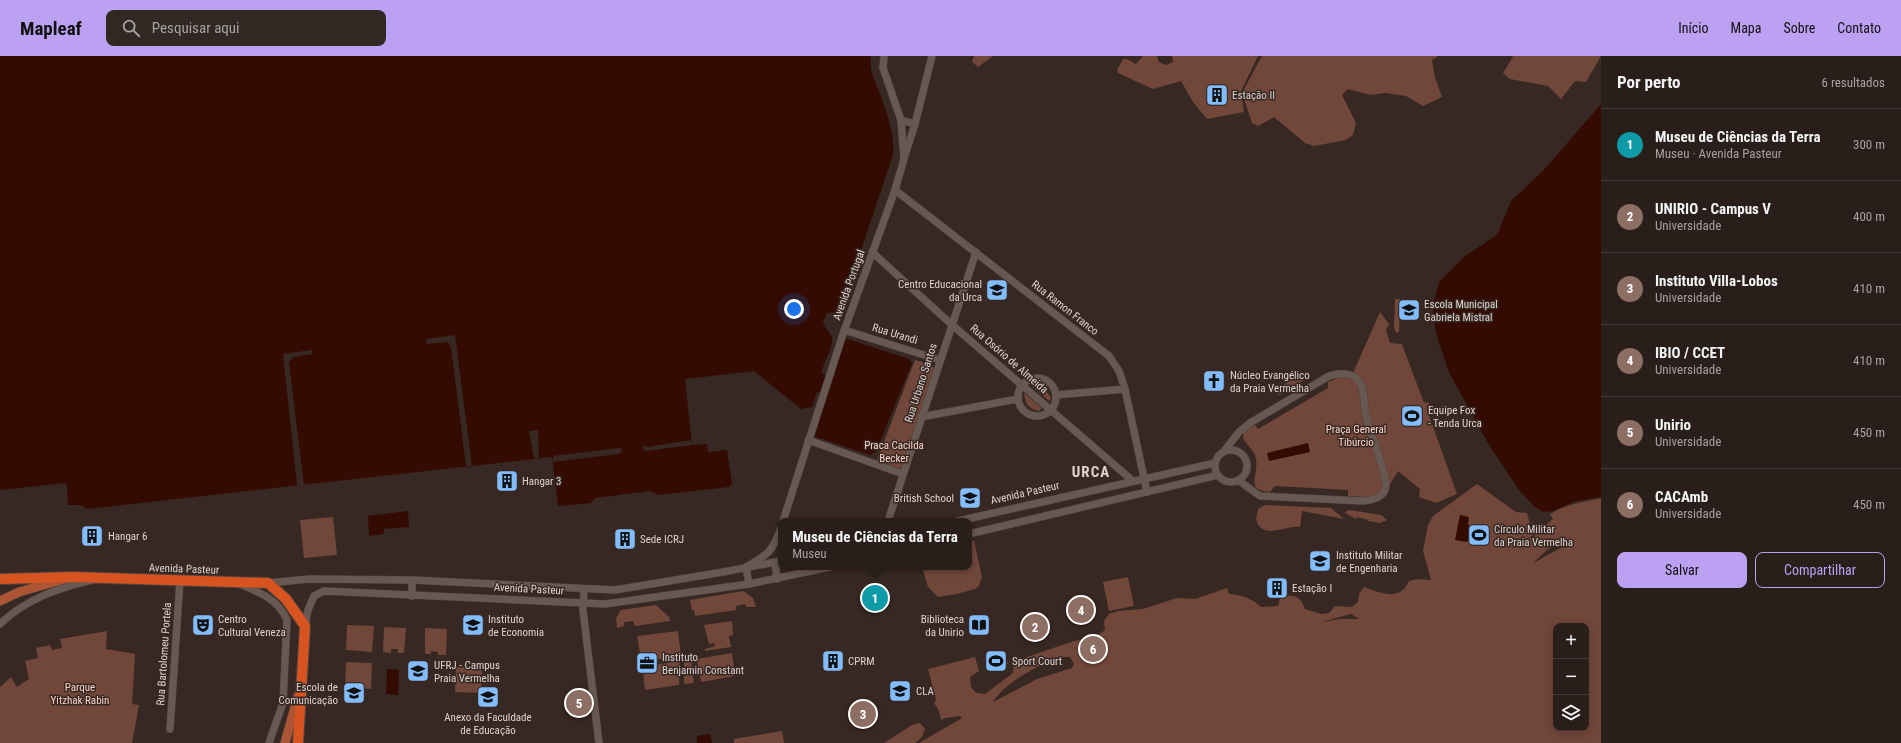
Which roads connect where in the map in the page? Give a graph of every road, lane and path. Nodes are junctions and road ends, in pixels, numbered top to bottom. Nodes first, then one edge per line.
1 (884, 56) edge
2 (932, 56) edge
3 (901, 120) junction
4 (915, 124) junction
5 (904, 159) junction
6 (895, 190) junction
7 (872, 252) junction
8 (976, 252) junction
9 (951, 324) junction
10 (844, 332) junction
11 (940, 360) junction
12 (1022, 385) junction
13 (1125, 389) junction
14 (1056, 395) junction
15 (1018, 399) junction
16 (1051, 410) junction
17 (921, 417) junction
18 (809, 437) junction
19 (1225, 450) junction
20 (1215, 463) junction
21 (903, 474) junction
22 (1218, 475) junction
23 (1144, 478) junction
24 (1238, 480) junction
25 (1133, 481) junction
26 (1147, 492) junction
27 (1059, 498) junction
28 (1063, 512) junction
29 (784, 518) edge
30 (889, 518) edge
31 (971, 518) edge
32 (972, 533) edge
33 (778, 538) edge
34 (778, 561) edge
35 (746, 567) junction
36 (817, 570) edge
37 (74, 576) junction
38 (100, 578) junction
39 (0, 579) edge
40 (777, 579) junction
41 (180, 580) junction
42 (412, 580) junction
43 (236, 582) junction
44 (268, 583) junction
45 (749, 584) junction
46 (584, 589) junction
47 (412, 596) junction
48 (0, 601) edge
49 (583, 604) junction
50 (0, 624) edge
51 (305, 626) junction
52 (300, 690) junction
53 (170, 728) dead end
54 (269, 743) edge
55 (285, 743) edge
56 (298, 743) edge
57 (599, 743) edge

1 - 3 street, Avenida Portugal
2 - 4 street
3 - 4 street
3 - 5 street, Avenida Portugal
4 - 5 street
5 - 6 street, Avenida Portugal
6 - 7 street, Avenida Portugal
6 - 8 street, Rua Ramon Franco
7 - 9 street, Rua Osório de Almeida
7 - 10 street, Avenida Portugal
8 - 9 street, Rua Urbano Santos
8 - 13 street, Rua Ramon Franco
9 - 11 street, Rua Urbano Santos
9 - 12 street, Rua Osório de Almeida
10 - 11 street, Rua Urandi
10 - 18 street, Avenida Portugal
11 - 17 street, Rua Urbano Santos
12 - 14 street
12 - 15 street
12 - 16 street, Rua Osório de Almeida
13 - 14 street
13 - 23 street, Rua Ramon Franco
14 - 16 street
15 - 16 street
15 - 17 street
16 - 25 street, Rua Osório de Almeida
17 - 21 street, Rua Urbano Santos
18 - 21 street
18 - 29 street, Avenida Portugal
19 - 20 street
19 - 24 street
19 - 24 street
20 - 22 street
20 - 23 street, Avenida Pasteur
21 - 30 street, Rua Urbano Santos
22 - 24 street
22 - 26 street
23 - 25 street, Avenida Pasteur
23 - 26 street, Rua Ramon Franco
25 - 27 street, Avenida Pasteur
26 - 28 street
27 - 28 street
27 - 31 street, Avenida Pasteur
28 - 32 street
33 - 35 street
34 - 35 street, Avenida Pasteur
34 - 40 street
35 - 45 street
35 - 46 street, Avenida Pasteur
36 - 40 street, Avenida Pasteur
37 - 38 highway, Avenida Pasteur
37 - 39 highway
37 - 48 main road, Avenida Pasteur
38 - 41 highway, Avenida Pasteur
38 - 50 street, Avenida Pasteur
40 - 45 street, Avenida Pasteur
41 - 43 highway, Avenida Pasteur
41 - 53 street, Rua Bartolomeu Portela
42 - 44 street, Avenida Pasteur
42 - 46 street, Avenida Pasteur
42 - 47 street
43 - 44 highway, Avenida Pasteur
43 - 54 street
44 - 51 highway
45 - 49 street, Avenida Pasteur
46 - 49 street
47 - 49 street, Avenida Pasteur
47 - 51 street, Avenida Pasteur
49 - 57 street
51 - 52 highway
52 - 55 main road
52 - 56 highway

